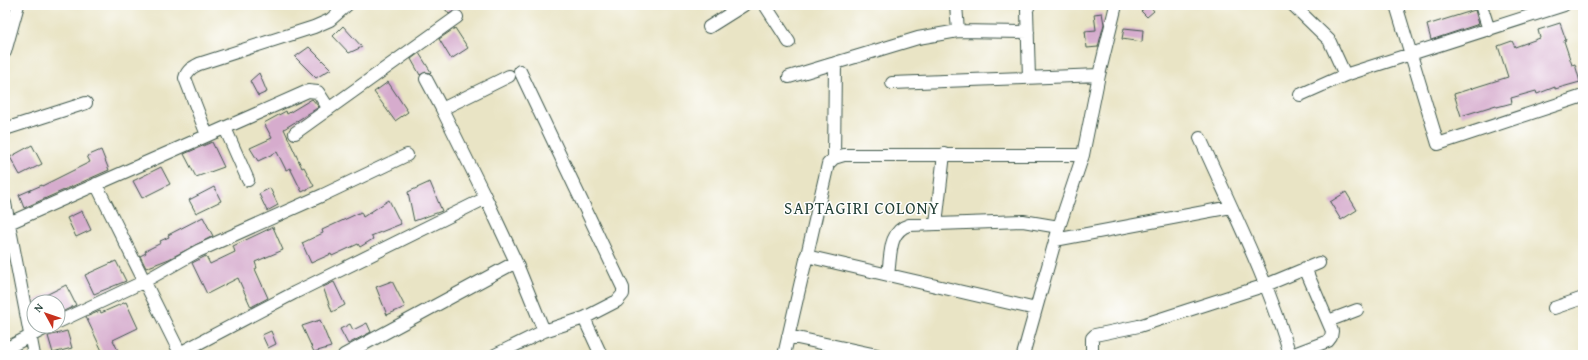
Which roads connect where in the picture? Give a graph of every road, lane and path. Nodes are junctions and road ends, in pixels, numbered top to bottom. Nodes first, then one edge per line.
1 (18, 5) edge
2 (347, 5) edge
3 (744, 5) edge
4 (766, 5) edge
5 (956, 5) edge
6 (1029, 5) edge
7 (1116, 5) edge
8 (1292, 5) edge
9 (1396, 5) edge
10 (1481, 5) edge
11 (1564, 5) edge
12 (457, 17) dead end
13 (709, 27) dead end
14 (958, 30) junction
15 (1489, 30) junction
16 (1028, 32) junction
17 (789, 42) dead end
18 (5, 52) edge
19 (1411, 54) junction
20 (835, 63) junction
21 (1099, 75) junction
22 (1345, 75) junction
23 (789, 77) dead end
24 (1029, 78) junction
25 (426, 79) dead end
26 (892, 83) dead end
27 (1300, 94) dead end
28 (1583, 96) edge
29 (86, 103) dead end
30 (329, 109) junction
31 (442, 109) junction
32 (224, 128) junction
33 (5, 129) edge
34 (296, 133) dead end
35 (207, 135) junction
36 (1200, 138) dead end
37 (944, 154) junction
38 (408, 155) dead end
39 (1082, 155) junction
40 (834, 158) junction
41 (248, 180) dead end
42 (96, 184) junction
43 (486, 198) junction
44 (5, 203) edge
45 (1231, 207) junction
46 (7, 219) edge
47 (936, 224) junction
48 (1059, 227) junction
49 (1055, 240) junction
50 (806, 256) junction
51 (516, 262) junction
52 (1318, 263) dead end
53 (10, 265) edge
54 (1305, 268) junction
55 (888, 275) junction
56 (145, 280) junction
57 (1266, 285) junction
58 (1583, 298) edge
59 (1554, 308) dead end
60 (1036, 309) junction
61 (1357, 310) dead end
62 (66, 318) edge
63 (584, 318) junction
64 (1328, 321) junction
65 (544, 331) junction
66 (34, 334) edge
67 (30, 336) junction
68 (788, 336) junction
69 (5, 348) edge
70 (511, 352) edge
71 (178, 354) edge
72 (34, 355) edge
73 (344, 355) edge
74 (495, 355) edge
75 (601, 355) edge
76 (784, 355) edge
77 (877, 355) edge
78 (1023, 355) edge
79 (1092, 355) edge
80 (1290, 355) edge

1 - 18 street
2 - 35 street
3 - 13 street
4 - 17 street
5 - 14 street
6 - 16 street
7 - 21 street
8 - 22 street
9 - 19 street
10 - 15 street
11 - 15 street
12 - 30 street
14 - 16 street
14 - 20 street
15 - 19 street
16 - 24 street
19 - 22 street
19 - 28 street
20 - 23 street
20 - 40 street
21 - 24 street
21 - 39 street
22 - 27 street
24 - 26 street
25 - 31 street
29 - 33 street
30 - 32 street
30 - 34 street
31 - 43 street
31 - 63 street
32 - 35 street
32 - 41 street
35 - 42 street
36 - 45 street
37 - 39 street
37 - 40 street
37 - 47 street
38 - 56 street
39 - 48 street
40 - 50 street
42 - 46 street
42 - 56 street
43 - 51 street
43 - 71 street
44 - 46 street
45 - 49 street
45 - 57 street
46 - 53 street
47 - 48 street
47 - 55 street
48 - 49 street
49 - 60 street
50 - 55 street
50 - 68 street
51 - 65 street
51 - 73 street
52 - 54 street
53 - 67 street
54 - 57 street
54 - 64 street
55 - 60 street
56 - 62 street
56 - 71 street
57 - 79 street
57 - 80 street
58 - 59 street
60 - 78 street
61 - 64 street
63 - 65 street
63 - 75 street
64 - 80 street
65 - 70 street
66 - 67 street
67 - 69 street
67 - 72 street
68 - 76 street
68 - 77 street
70 - 74 street

